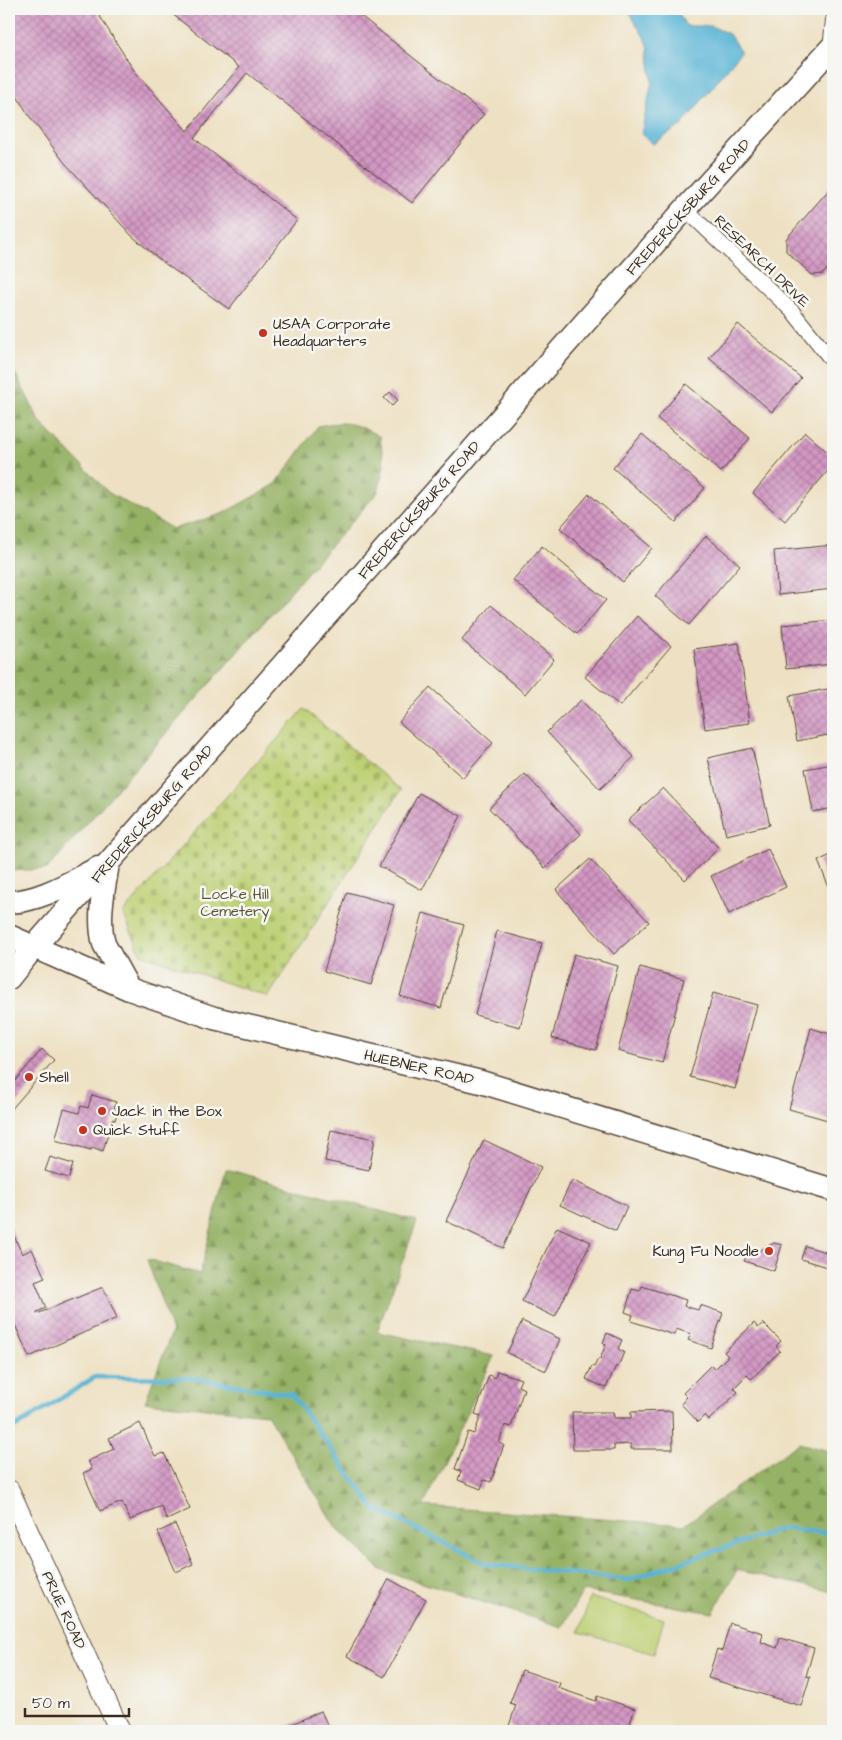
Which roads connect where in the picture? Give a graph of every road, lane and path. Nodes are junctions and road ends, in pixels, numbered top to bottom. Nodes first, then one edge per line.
1 (833, 20) edge
2 (832, 48) edge
3 (685, 209) junction
4 (833, 362) edge
5 (108, 864) junction
6 (9, 902) edge
7 (9, 936) edge
8 (34, 947) junction
9 (9, 978) edge
10 (129, 989) junction
11 (833, 1190) edge
12 (9, 1490) edge
13 (120, 1731) edge

1 - 2 street
2 - 3 main road, FREDERICKSBURG ROAD
3 - 4 street, RESEARCH DRIVE
3 - 5 main road, FREDERICKSBURG ROAD
5 - 6 main road
5 - 8 main road, FREDERICKSBURG ROAD
5 - 10 main road
7 - 8 main road, HUEBNER ROAD
8 - 9 main road, FREDERICKSBURG ROAD
8 - 10 main road, HUEBNER ROAD
10 - 11 main road, HUEBNER ROAD
12 - 13 street, PRUE ROAD

